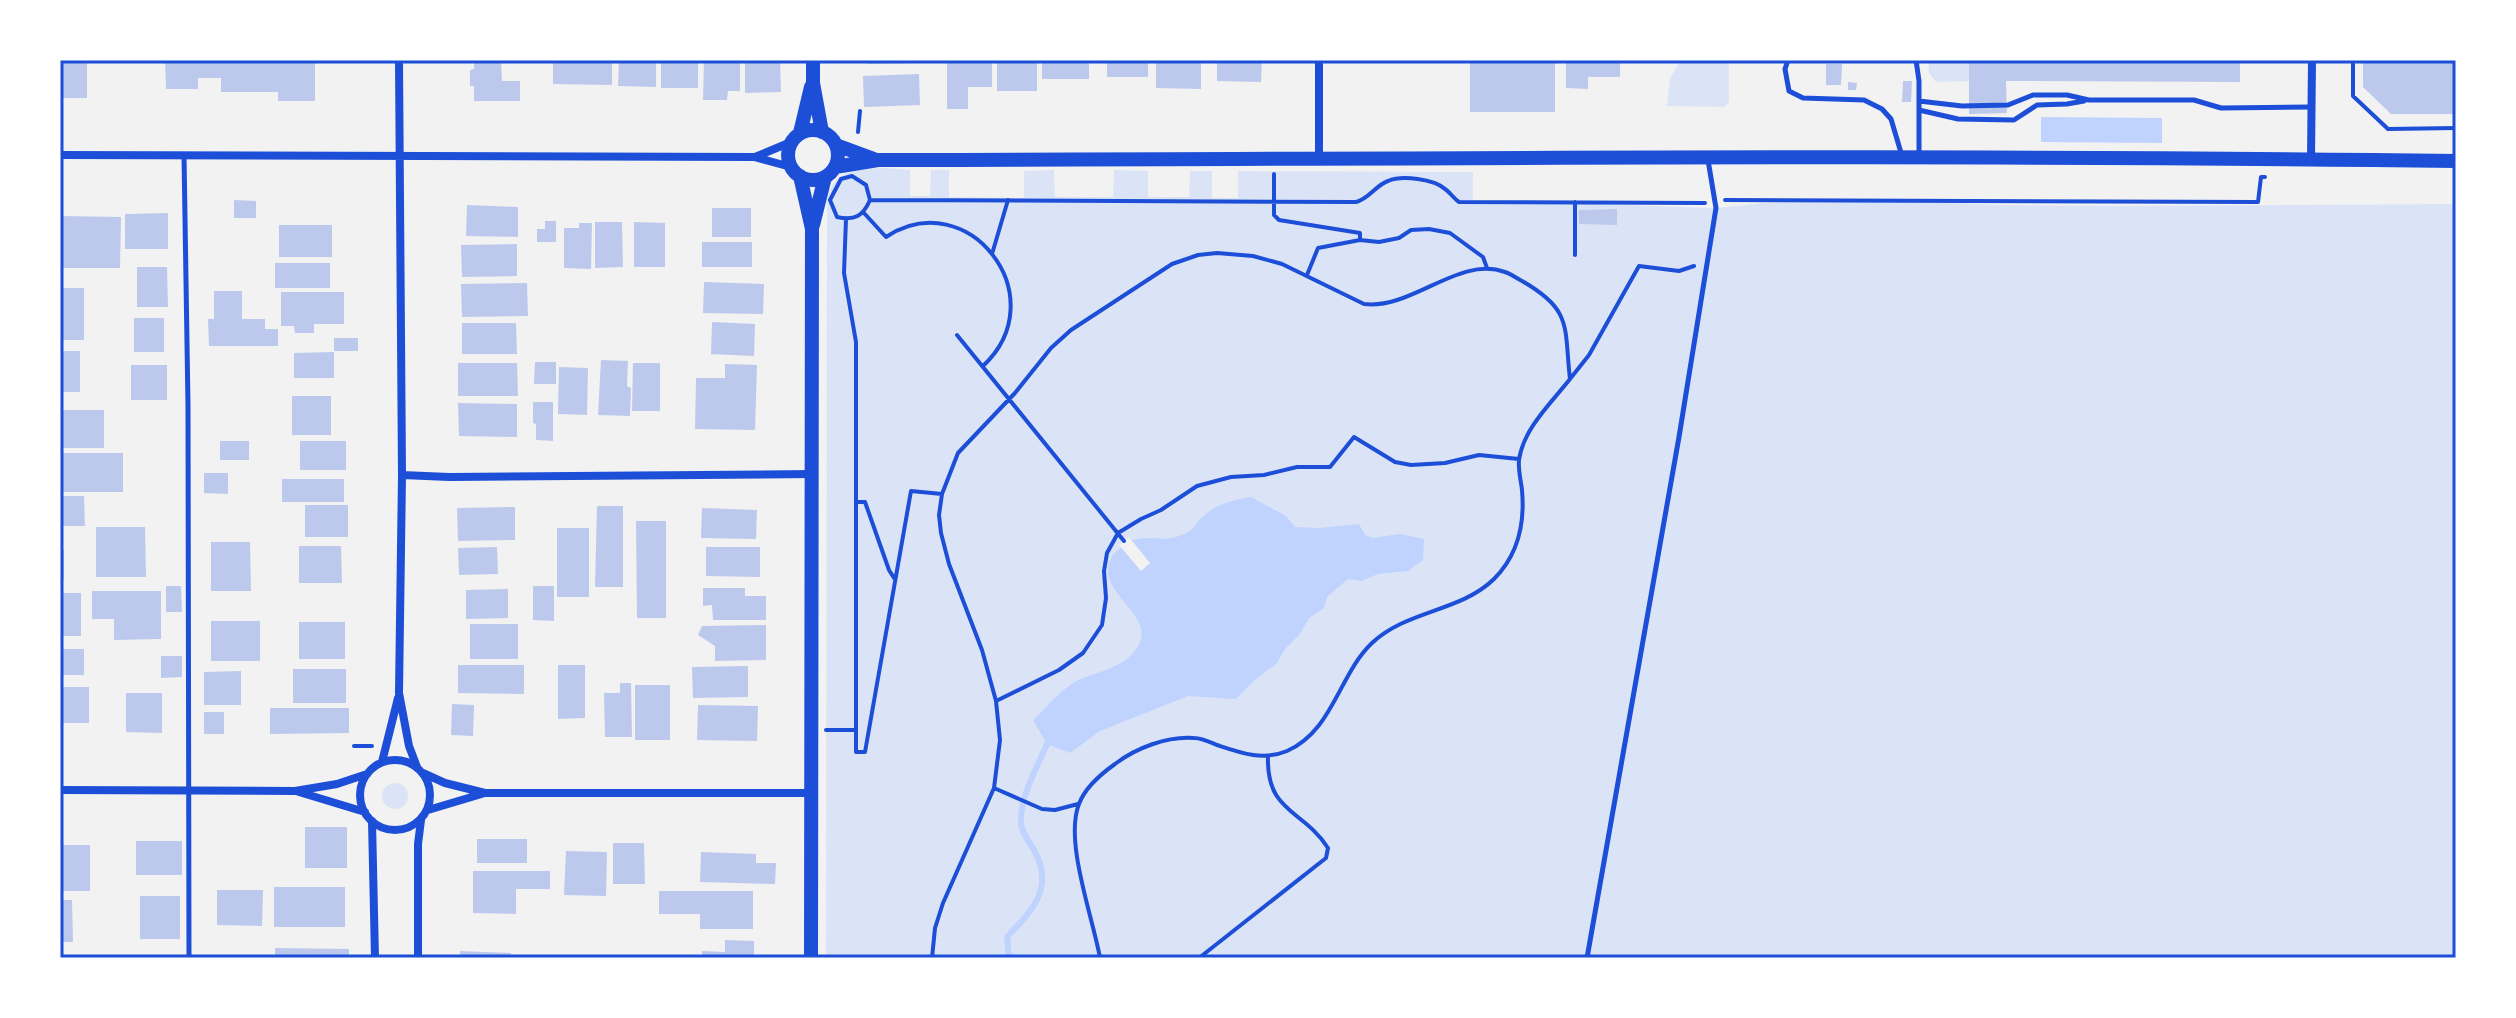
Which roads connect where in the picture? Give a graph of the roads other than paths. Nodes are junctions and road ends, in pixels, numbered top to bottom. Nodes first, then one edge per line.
1 (399, 60) edge
2 (813, 60) edge
3 (1319, 60) edge
4 (1788, 60) edge
5 (1916, 60) edge
6 (2312, 60) edge
7 (813, 83) junction
8 (2089, 100) junction
9 (1919, 101) junction
10 (2311, 107) junction
11 (1919, 110) junction
12 (822, 132) junction
13 (796, 138) junction
14 (836, 145) junction
15 (60, 155) edge
16 (184, 155) junction
17 (399, 155) junction
18 (754, 157) junction
19 (1902, 157) junction
20 (1919, 157) junction
21 (1319, 158) junction
22 (1708, 159) junction
23 (2311, 159) junction
24 (878, 160) junction
25 (2456, 161) edge
26 (795, 172) junction
27 (830, 172) junction
28 (812, 229) junction
29 (812, 474) junction
30 (402, 475) junction
31 (399, 693) junction
32 (382, 762) junction
33 (420, 770) junction
34 (367, 774) junction
35 (60, 790) edge
36 (189, 790) junction
37 (295, 791) junction
38 (485, 793) junction
39 (812, 793) junction
40 (428, 810) junction
41 (365, 812) junction
42 (421, 819) junction
43 (372, 821) junction
44 (189, 958) edge
45 (375, 958) edge
46 (418, 958) edge
47 (811, 958) edge
48 (1587, 958) edge

1 - 17 street
2 - 7 street
3 - 21 street
4 - 19 lane
5 - 9 lane
6 - 10 street
7 - 12 street
7 - 13 street
8 - 9 lane
8 - 10 lane
8 - 11 lane
9 - 11 lane
10 - 23 street
11 - 20 lane
12 - 13 street
12 - 14 street
13 - 18 street
13 - 26 street
14 - 24 street
14 - 27 street
15 - 16 street
16 - 17 street
16 - 36 lane
17 - 18 street
17 - 30 street
18 - 26 street
19 - 20 street
19 - 22 street
20 - 23 street
21 - 22 street
21 - 24 street
22 - 48 lane
23 - 25 street
24 - 27 street
26 - 27 street
26 - 28 street
27 - 28 street
28 - 29 street
29 - 30 street
29 - 39 street
30 - 31 street
31 - 32 street
31 - 33 street
32 - 33 street
32 - 34 street
33 - 38 street
33 - 40 street
34 - 37 street
34 - 41 street
35 - 36 street
36 - 37 street
36 - 44 lane
37 - 41 street
38 - 39 street
38 - 40 street
39 - 47 street
40 - 42 street
41 - 43 street
42 - 43 street
42 - 46 street
43 - 45 street

